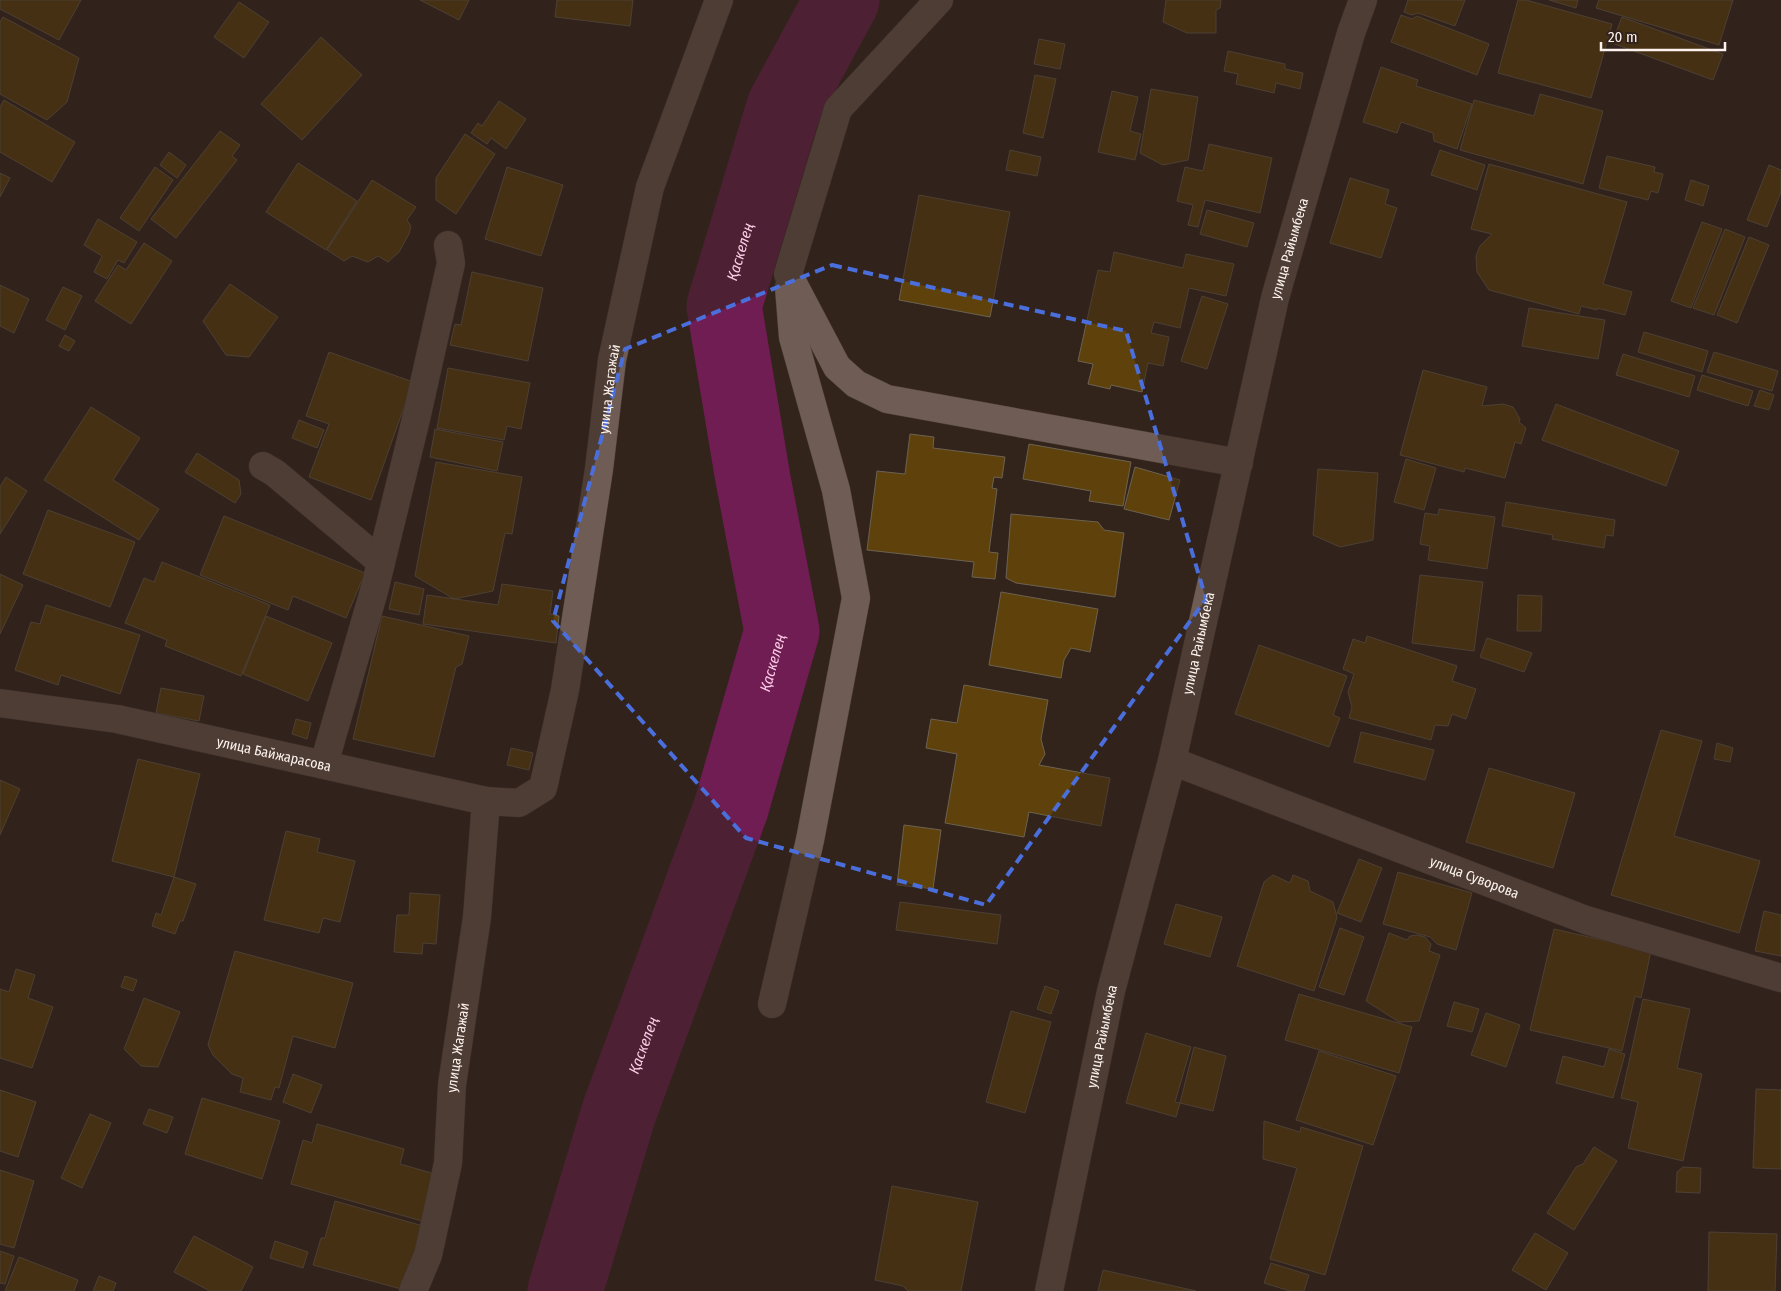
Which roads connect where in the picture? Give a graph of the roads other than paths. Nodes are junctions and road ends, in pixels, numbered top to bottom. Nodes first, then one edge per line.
1 (719, 0) edge
2 (939, 0) edge
3 (1363, 0) edge
4 (448, 245) dead end
5 (788, 274) junction
6 (1239, 463) junction
7 (263, 466) dead end
8 (381, 562) junction
9 (0, 703) edge
10 (1172, 761) junction
11 (324, 764) junction
12 (544, 788) joint
13 (486, 801) junction
14 (1781, 978) edge
15 (772, 1004) dead end
16 (413, 1291) edge
17 (1049, 1291) edge

1 - 12 street, улица Жагажай
2 - 5 street
3 - 6 street, улица Райымбека
4 - 8 street
5 - 6 street
5 - 15 street
6 - 10 street, улица Райымбека
7 - 8 street
8 - 11 street
9 - 11 street, улица Байжарасова
10 - 14 street, улица Суворова
10 - 17 street, улица Райымбека
11 - 13 street, улица Байжарасова
12 - 13 street, улица Байжарасова
13 - 16 street, улица Жагажай

